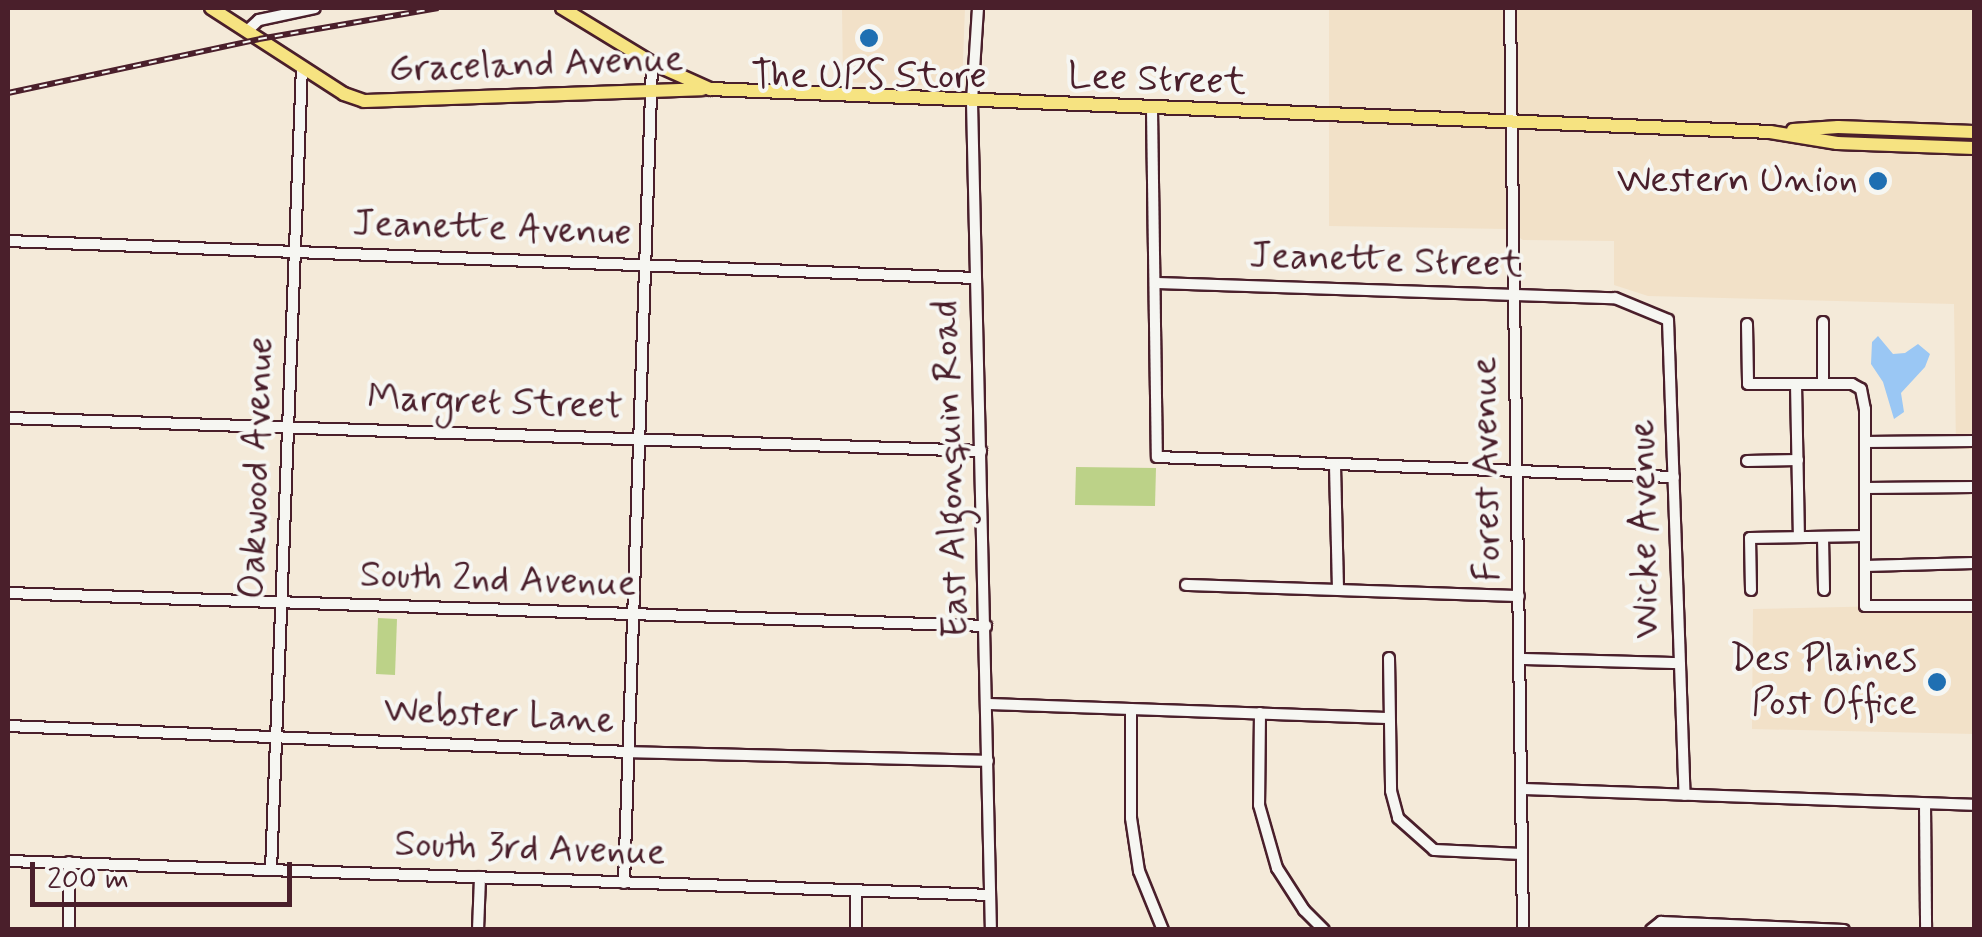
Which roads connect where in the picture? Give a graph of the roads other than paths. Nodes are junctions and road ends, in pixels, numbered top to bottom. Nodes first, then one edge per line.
1 (212, 8) edge
2 (315, 8) edge
3 (562, 8) edge
4 (978, 8) edge
5 (1510, 8) edge
6 (247, 30) junction
7 (652, 64) junction
8 (302, 68) junction
9 (710, 89) junction
10 (652, 90) junction
11 (972, 102) junction
12 (1152, 110) junction
13 (1511, 124) junction
14 (1770, 132) junction
15 (1974, 132) edge
16 (1974, 148) edge
17 (8, 242) edge
18 (294, 252) junction
19 (646, 264) junction
20 (975, 278) junction
21 (1155, 283) junction
22 (1514, 297) junction
23 (1615, 298) joint
24 (1822, 322) dead end
25 (1747, 324) dead end
26 (1796, 384) junction
27 (1824, 384) junction
28 (8, 418) edge
29 (288, 426) junction
30 (640, 439) junction
31 (1974, 441) edge
32 (1866, 442) junction
33 (981, 451) junction
34 (1798, 460) junction
35 (1747, 461) dead end
36 (1335, 466) junction
37 (1516, 472) junction
38 (1674, 477) junction
39 (1974, 486) edge
40 (1866, 488) junction
41 (1823, 536) junction
42 (1865, 536) junction
43 (1799, 537) junction
44 (1974, 564) edge
45 (1865, 566) junction
46 (1186, 585) dead end
47 (1338, 589) junction
48 (1751, 590) dead end
49 (1824, 590) dead end
50 (8, 593) edge
51 (1518, 596) junction
52 (282, 602) junction
53 (1974, 606) edge
54 (633, 615) junction
55 (986, 626) junction
56 (1389, 658) dead end
57 (1520, 659) junction
58 (1677, 663) junction
59 (987, 704) junction
60 (1131, 709) junction
61 (1260, 714) junction
62 (1389, 718) junction
63 (8, 726) edge
64 (277, 736) junction
65 (628, 752) junction
66 (988, 761) junction
67 (1522, 790) junction
68 (1686, 795) junction
69 (1926, 804) junction
70 (1974, 806) edge
71 (1522, 854) junction
72 (8, 860) edge
73 (69, 862) junction
74 (271, 870) junction
75 (480, 877) junction
76 (624, 883) junction
77 (856, 892) junction
78 (990, 895) junction
79 (1652, 928) edge
80 (69, 930) edge
81 (478, 930) edge
82 (856, 930) edge
83 (991, 930) edge
84 (1163, 930) edge
85 (1324, 930) edge
86 (1523, 930) edge
87 (1844, 930) edge
88 (1926, 930) edge

1 - 6 main road, Graceland Avenue
2 - 6 street
3 - 7 main road, Lee Street
4 - 11 street, East Algonquin Road
5 - 13 street, Forest Avenue
6 - 8 main road, Graceland Avenue
7 - 9 main road, Lee Street
7 - 10 street
8 - 10 main road, Graceland Avenue
8 - 18 street, Oakwood Avenue
9 - 10 main road, Graceland Avenue
9 - 11 main road, Lee Street
10 - 19 street
11 - 12 main road, Lee Street
11 - 20 street, East Algonquin Road
12 - 13 main road, Lee Street
12 - 21 street
13 - 14 main road, Lee Street
13 - 22 street, Forest Avenue
14 - 15 main road, Lee Street
14 - 16 main road, Lee Street
17 - 18 street, Jeanette Avenue
18 - 19 street, Jeanette Avenue
18 - 29 street, Oakwood Avenue
19 - 20 street, Jeanette Avenue
19 - 30 street
20 - 33 street, East Algonquin Road
21 - 22 street, Jeanette Street
21 - 36 street
22 - 23 street, Jeanette Street
22 - 37 street, Forest Avenue
23 - 38 street, Wicke Avenue
24 - 27 street
25 - 26 street
26 - 27 street
26 - 34 street
27 - 32 street
28 - 29 street, Margret Street
29 - 30 street, Margret Street
29 - 52 street, Oakwood Avenue
30 - 33 street, Margret Street
30 - 54 street
31 - 32 street
32 - 40 street
33 - 55 street, East Algonquin Road
34 - 35 street
34 - 43 street
36 - 37 street
36 - 47 street
37 - 38 street
37 - 51 street, Forest Avenue
38 - 58 street, Wicke Avenue
39 - 40 street
40 - 42 street
41 - 42 street
41 - 43 street
41 - 49 street
42 - 45 street
43 - 48 street
44 - 45 street
45 - 53 street
46 - 47 street
47 - 51 street
50 - 52 street, South 2nd Avenue
51 - 57 street, Forest Avenue
52 - 54 street, South 2nd Avenue
52 - 64 street, Oakwood Avenue
54 - 55 street, South 2nd Avenue
54 - 65 street
55 - 59 street, East Algonquin Road
56 - 62 street
57 - 58 street
57 - 67 street, Forest Avenue
58 - 68 street, Wicke Avenue
59 - 60 street
59 - 66 street, East Algonquin Road
60 - 61 street
60 - 84 street
61 - 62 street
61 - 85 street
62 - 71 street
63 - 64 street, Webster Lane
64 - 65 street, Webster Lane
64 - 74 street, Oakwood Avenue
65 - 66 street, Webster Lane
65 - 76 street
66 - 78 street, East Algonquin Road
67 - 68 street
67 - 71 street, Forest Avenue
68 - 69 street
69 - 70 street
69 - 88 street
71 - 86 street, Forest Avenue
72 - 73 street, South 3rd Avenue
73 - 74 street, South 3rd Avenue
73 - 80 street
74 - 75 street, South 3rd Avenue
75 - 76 street, South 3rd Avenue
75 - 81 street
76 - 77 street, South 3rd Avenue
77 - 78 street, South 3rd Avenue
77 - 82 street
78 - 83 street, East Algonquin Road
79 - 87 street

